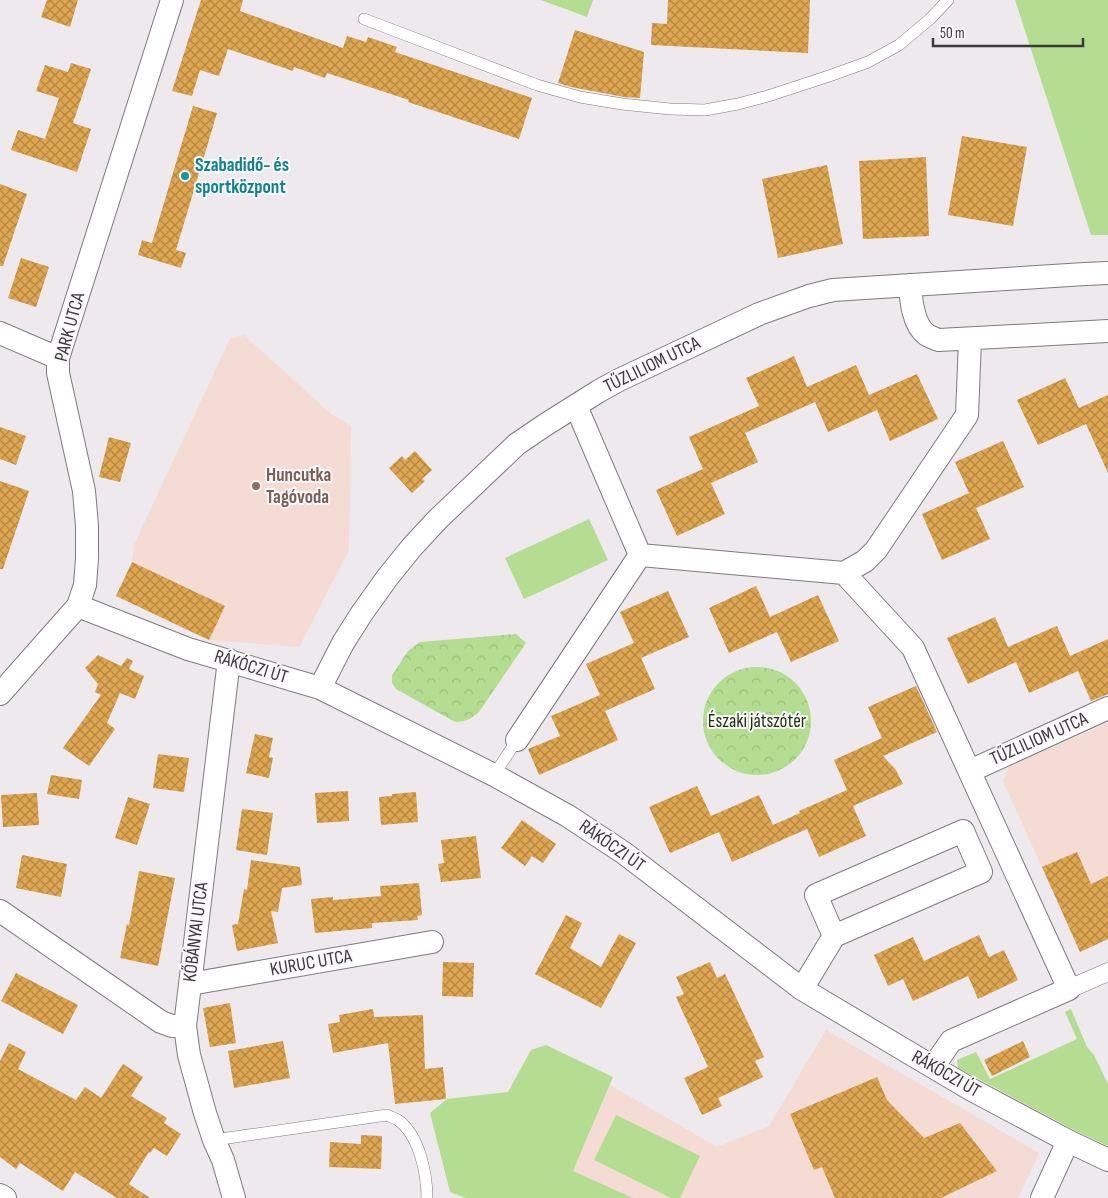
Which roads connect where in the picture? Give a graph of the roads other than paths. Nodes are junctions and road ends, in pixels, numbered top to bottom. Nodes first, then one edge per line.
1 (172, 0) edge
2 (948, 0) edge
3 (364, 19) dead end
4 (1108, 273) edge
5 (910, 285) junction
6 (1108, 331) edge
7 (0, 332) edge
8 (970, 339) junction
9 (58, 358) junction
10 (576, 406) junction
11 (640, 555) junction
12 (844, 573) junction
13 (78, 606) junction
14 (229, 660) junction
15 (320, 688) junction
16 (0, 694) edge
17 (1108, 708) edge
18 (517, 740) joint
19 (970, 770) junction
20 (494, 775) junction
21 (992, 819) junction
22 (964, 831) junction
23 (0, 911) edge
24 (834, 936) junction
25 (432, 942) dead end
26 (1108, 972) edge
27 (190, 984) junction
28 (802, 989) junction
29 (1068, 989) junction
30 (185, 1026) junction
31 (933, 1067) junction
32 (214, 1140) junction
33 (1068, 1141) junction
34 (1108, 1160) edge
35 (0, 1195) edge
36 (5, 1198) edge
37 (234, 1198) edge
38 (427, 1198) edge
39 (1042, 1198) edge

1 - 9 street, PARK UTCA
2 - 3 lane
4 - 5 street, TŰZLILIOM UTCA
5 - 8 street
5 - 10 street, TŰZLILIOM UTCA
6 - 8 street
7 - 9 street
8 - 12 street
9 - 13 street, PARK UTCA
10 - 11 street
10 - 15 street, TŰZLILIOM UTCA
11 - 12 street
11 - 18 street
12 - 19 street
13 - 14 street, RÁKÓCZI ÚT
13 - 16 street, PARK UTCA
14 - 15 street, RÁKÓCZI ÚT
14 - 27 street, KŐBÁNYAI UTCA
15 - 20 street, RÁKÓCZI ÚT
17 - 19 street, TŰZLILIOM UTCA
18 - 20 lane
19 - 21 street
20 - 28 street, RÁKÓCZI ÚT
21 - 22 street
21 - 29 street
22 - 24 street
22 - 24 street
23 - 30 street
24 - 28 street
25 - 27 street, KURUC UTCA
26 - 29 street
27 - 30 street, KŐBÁNYAI UTCA
28 - 31 street, RÁKÓCZI ÚT
29 - 31 street
30 - 32 street, KŐBÁNYAI UTCA
31 - 33 street, RÁKÓCZI ÚT
32 - 37 street, KŐBÁNYAI UTCA
32 - 38 lane
33 - 34 street, RÁKÓCZI ÚT
33 - 39 street
35 - 36 street

